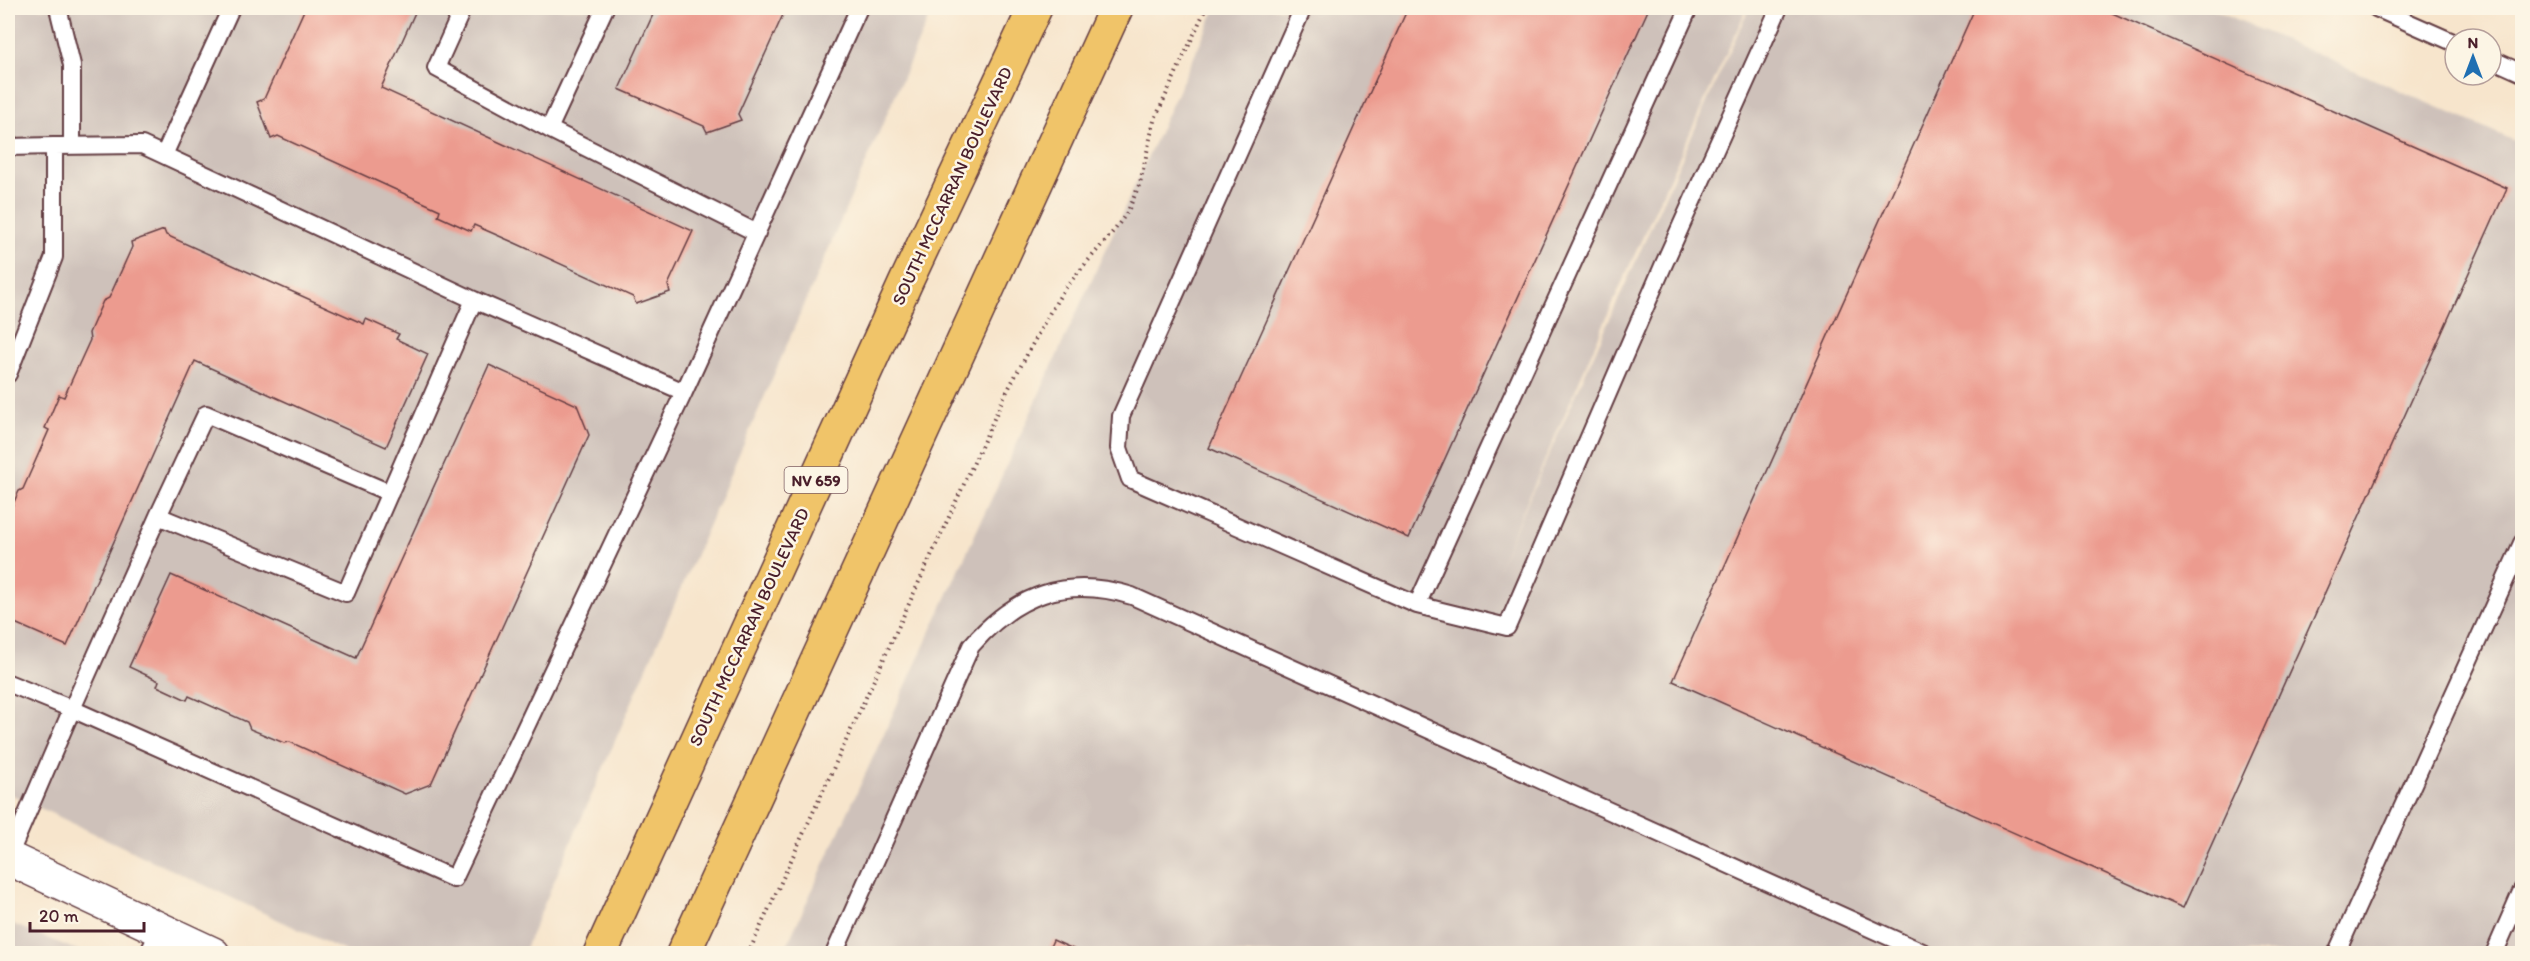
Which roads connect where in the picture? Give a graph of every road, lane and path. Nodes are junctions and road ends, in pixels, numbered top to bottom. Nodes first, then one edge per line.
1 (58, 8) edge
2 (231, 8) edge
3 (463, 8) edge
4 (604, 8) edge
5 (859, 8) edge
6 (1035, 8) edge
7 (1116, 8) edge
8 (1206, 8) edge
9 (1303, 8) edge
10 (1689, 8) edge
11 (1779, 8) edge
12 (2376, 8) edge
13 (2443, 38) edge
14 (2503, 65) edge
15 (2523, 74) edge
16 (549, 129) junction
17 (54, 146) junction
18 (72, 146) junction
19 (8, 147) edge
20 (164, 155) junction
21 (757, 233) junction
22 (474, 300) junction
23 (8, 374) edge
24 (684, 392) junction
25 (390, 493) junction
26 (158, 516) junction
27 (2523, 543) edge
28 (1418, 605) junction
29 (8, 683) edge
30 (72, 709) junction
31 (8, 858) edge
32 (2523, 890) edge
33 (154, 941) edge
34 (213, 954) edge
35 (600, 954) edge
36 (684, 954) edge
37 (748, 954) edge
38 (834, 954) edge
39 (1927, 954) edge
40 (2336, 954) edge
41 (2494, 954) edge

1 - 18 lane
2 - 20 lane
3 - 16 lane
4 - 16 lane
5 - 21 lane
6 - 35 main road, SOUTH MCCARRAN BOULEVARD / NV 659
7 - 36 main road
8 - 37 path
9 - 28 lane
10 - 28 lane
11 - 28 lane
12 - 13 lane
14 - 15 lane
16 - 21 lane
17 - 18 lane
17 - 19 lane
17 - 23 lane
18 - 20 lane
20 - 22 lane
21 - 24 lane
22 - 24 lane
22 - 25 lane
24 - 30 lane
25 - 26 lane
25 - 26 lane
26 - 30 lane
27 - 40 lane
29 - 30 lane
30 - 31 lane
31 - 33 street
32 - 41 lane
33 - 34 street
38 - 39 lane

